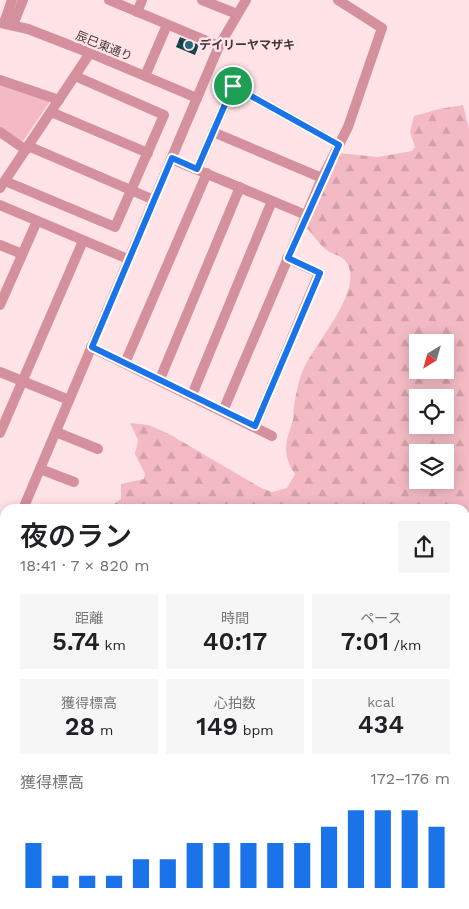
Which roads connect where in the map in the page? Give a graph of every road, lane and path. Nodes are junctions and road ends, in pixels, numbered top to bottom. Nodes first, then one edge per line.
1 (12, 0) edge
2 (24, 0) edge
3 (109, 0) edge
4 (142, 0) edge
5 (202, 0) edge
6 (246, 0) edge
7 (338, 0) edge
8 (137, 12) junction
9 (237, 14) junction
10 (5, 20) edge
11 (168, 25) junction
12 (219, 46) junction
13 (90, 53) junction
14 (75, 76) junction
15 (145, 76) junction
16 (0, 80) edge
17 (197, 98) junction
18 (59, 100) junction
19 (51, 112) junction
20 (0, 132) edge
21 (212, 132) junction
22 (339, 145) junction
23 (27, 148) junction
24 (148, 153) junction
25 (172, 158) junction
26 (202, 171) junction
27 (322, 178) junction
28 (3, 184) edge
29 (240, 187) junction
30 (131, 191) junction
31 (154, 200) junction
32 (272, 200) junction
33 (0, 205) edge
34 (306, 215) junction
35 (37, 221) junction
36 (83, 240) junction
37 (0, 245) edge
38 (22, 254) junction
39 (288, 258) junction
40 (128, 259) junction
41 (0, 305) edge
42 (92, 347) junction
43 (125, 363) junction
44 (0, 372) edge
45 (160, 379) junction
46 (22, 381) junction
47 (192, 395) junction
48 (69, 400) junction
49 (223, 411) junction
50 (2, 422) edge
51 (255, 426) junction
52 (56, 432) junction
53 (0, 433) edge
54 (272, 436) dead end
55 (98, 449) dead end
56 (40, 469) junction
57 (74, 482) dead end
58 (27, 504) edge

1 - 10 street
2 - 10 street
3 - 8 street
4 - 8 street
5 - 9 street
6 - 9 street
7 - 22 street
8 - 11 street
9 - 12 street
10 - 13 street, 辰巳東通り
11 - 12 street
11 - 15 street
12 - 17 street
13 - 14 street
13 - 15 street, 辰巳東通り
14 - 18 street
14 - 24 street
15 - 17 street, 辰巳東通り
16 - 18 street
17 - 25 street
18 - 19 street
19 - 23 street
19 - 24 street
20 - 23 street
21 - 22 street
21 - 26 street
21 - 27 street
22 - 27 street
23 - 28 street
23 - 30 street
24 - 30 street
25 - 26 street
25 - 31 street
26 - 29 street
26 - 43 street
27 - 34 street
28 - 30 street
29 - 32 street
29 - 45 street
30 - 31 street
31 - 40 street
32 - 34 street
32 - 47 street
33 - 35 street
34 - 39 street
35 - 36 street
35 - 38 street
36 - 40 street
36 - 46 street
37 - 38 street
38 - 41 street
39 - 49 street
39 - 51 street
40 - 42 street
42 - 43 street
42 - 48 street
43 - 45 street
44 - 46 street
45 - 47 street
46 - 48 street
46 - 50 street
47 - 49 street
48 - 52 street
49 - 51 street
50 - 53 street
51 - 54 street
52 - 55 street
52 - 56 street
56 - 57 street
56 - 58 street

